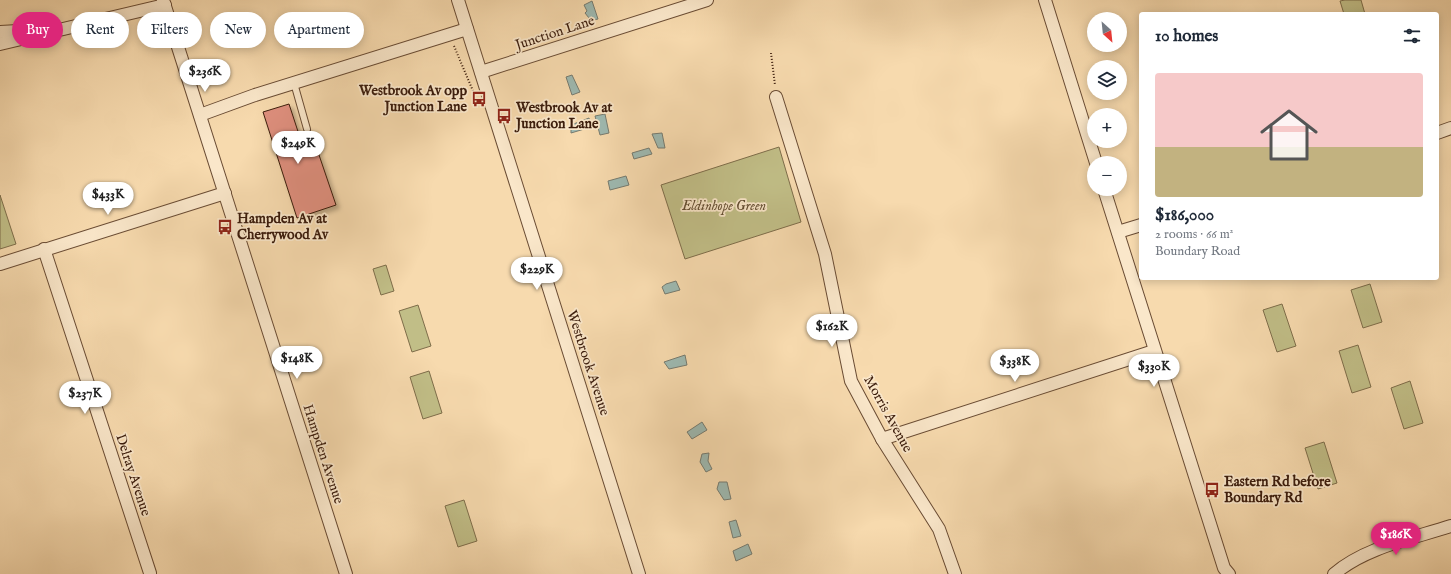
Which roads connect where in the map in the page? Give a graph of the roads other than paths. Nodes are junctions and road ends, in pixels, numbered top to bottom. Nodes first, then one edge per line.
1 (458, 0) edge
2 (707, 0) edge
3 (1044, 0) edge
4 (164, 3) edge
5 (70, 29) junction
6 (467, 29) junction
7 (0, 32) edge
8 (0, 44) edge
9 (481, 72) junction
10 (294, 83) junction
11 (776, 97) road end
12 (200, 114) junction
13 (1451, 128) edge
14 (307, 129) dead end
15 (1439, 132) edge
16 (1094, 156) edge
17 (225, 193) junction
18 (1106, 196) edge
19 (1139, 226) edge
20 (1118, 232) junction
21 (44, 249) junction
22 (0, 264) edge
23 (1154, 351) junction
24 (882, 439) junction
25 (1451, 526) edge
26 (150, 573) edge
27 (346, 574) edge
28 (639, 574) edge
29 (955, 574) edge
30 (1229, 574) edge
31 (1334, 574) edge

1 - 6 street, Westbrook Avenue
2 - 9 street, Junction Lane
3 - 16 street
4 - 5 street
4 - 12 street, Hampden Avenue
5 - 7 street
5 - 8 street
6 - 9 street, Westbrook Avenue
6 - 10 street
9 - 28 street, Westbrook Avenue
10 - 12 street
10 - 14 lane
11 - 24 street, Morris Avenue
12 - 17 street, Hampden Avenue
13 - 15 street
17 - 21 street
17 - 27 street, Hampden Avenue
18 - 20 street
19 - 20 street
20 - 23 street
21 - 22 street
21 - 26 street, Delray Avenue
23 - 24 street
23 - 30 street
24 - 29 street, Morris Avenue
25 - 31 street

